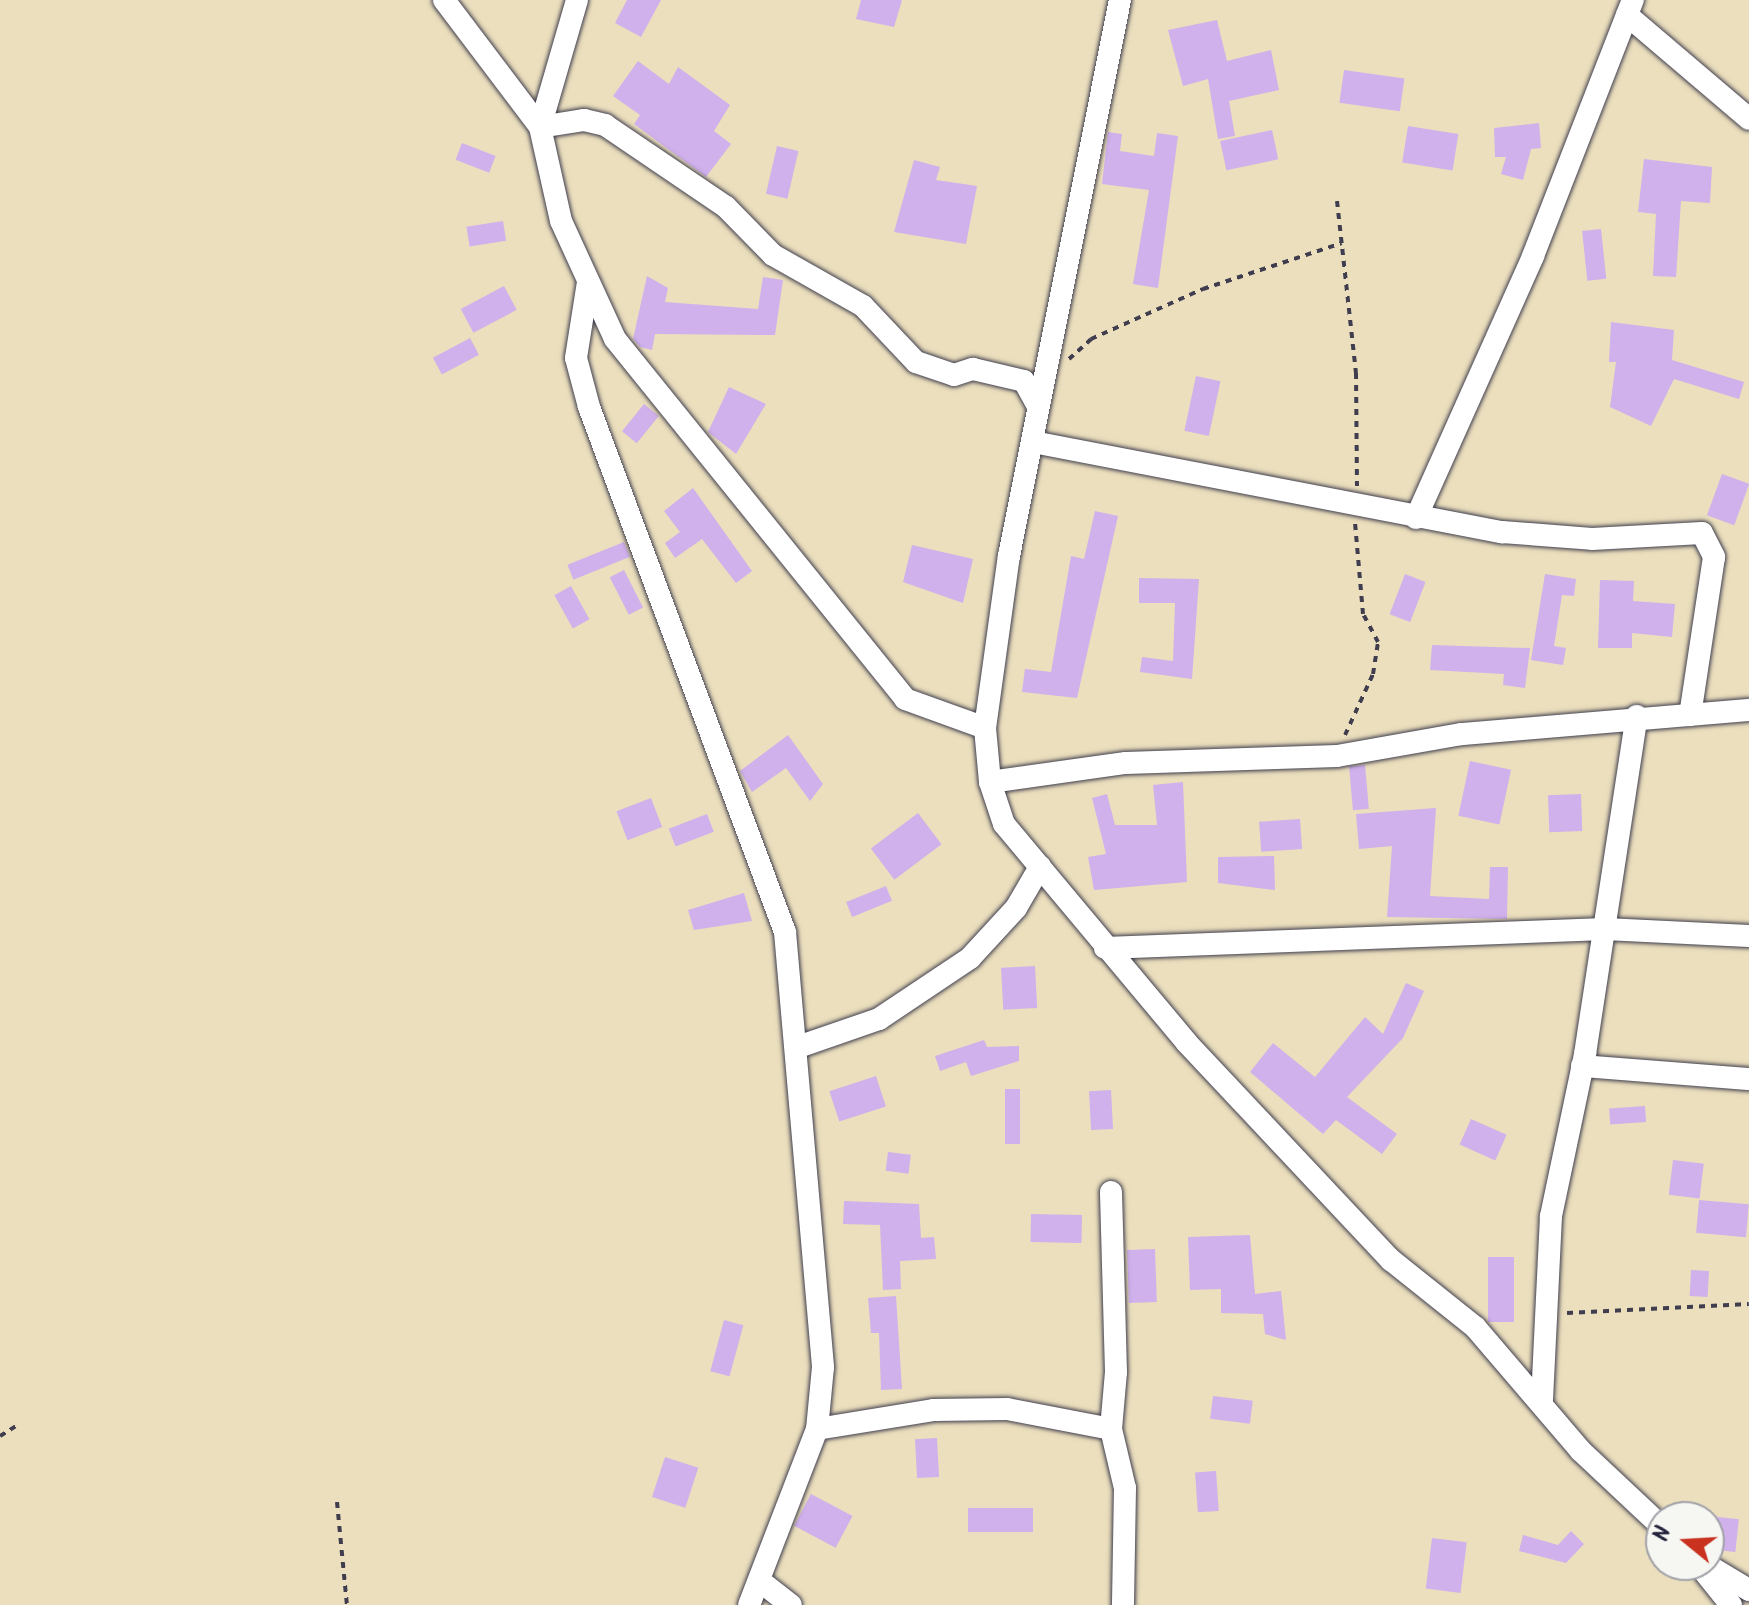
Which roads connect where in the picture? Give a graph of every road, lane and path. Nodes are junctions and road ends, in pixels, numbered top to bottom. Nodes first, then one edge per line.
1 (444, 0) edge
2 (577, 0) edge
3 (1120, 0) edge
4 (1630, 7) edge
5 (1749, 119) edge
6 (540, 127) junction
7 (1343, 243) dead end
8 (588, 282) junction
9 (1043, 381) junction
10 (1038, 406) junction
11 (1033, 442) junction
12 (1416, 518) junction
13 (1749, 710) edge
14 (1690, 715) junction
15 (1637, 716) junction
16 (985, 728) junction
17 (990, 782) junction
18 (1040, 867) junction
19 (1605, 929) junction
20 (1749, 936) edge
21 (1105, 948) junction
22 (798, 1047) junction
23 (1582, 1066) junction
24 (1749, 1079) edge
25 (1111, 1192) dead end
26 (1749, 1304) edge
27 (1545, 1315) junction
28 (1542, 1400) junction
29 (19, 1424) dead end
30 (817, 1429) junction
31 (1111, 1429) junction
32 (0, 1436) edge
33 (337, 1502) dead end
34 (1645, 1511) edge
35 (1725, 1576) edge
36 (760, 1581) junction
37 (1712, 1581) edge
38 (1749, 1590) edge
39 (347, 1605) edge
40 (749, 1605) edge
41 (791, 1605) edge
42 (1123, 1605) edge
43 (1731, 1605) edge

1 - 6 street
2 - 6 street
3 - 9 street
4 - 5 street
4 - 12 street
6 - 8 street
6 - 10 street
7 - 9 path
8 - 16 street
8 - 22 street
9 - 10 street
10 - 11 street
11 - 12 street
11 - 16 street
12 - 14 street
13 - 14 street
14 - 15 street
15 - 17 street
15 - 19 street
16 - 17 street
17 - 18 street
18 - 21 street
18 - 22 street
19 - 20 street
19 - 21 street
19 - 23 street
21 - 28 street
22 - 30 street
23 - 24 street
23 - 27 street
25 - 31 street
26 - 27 path
27 - 28 street
28 - 34 street
29 - 32 path
30 - 31 street
30 - 36 street
31 - 42 street
33 - 39 path
35 - 38 street
36 - 40 street
36 - 41 street
37 - 43 street

